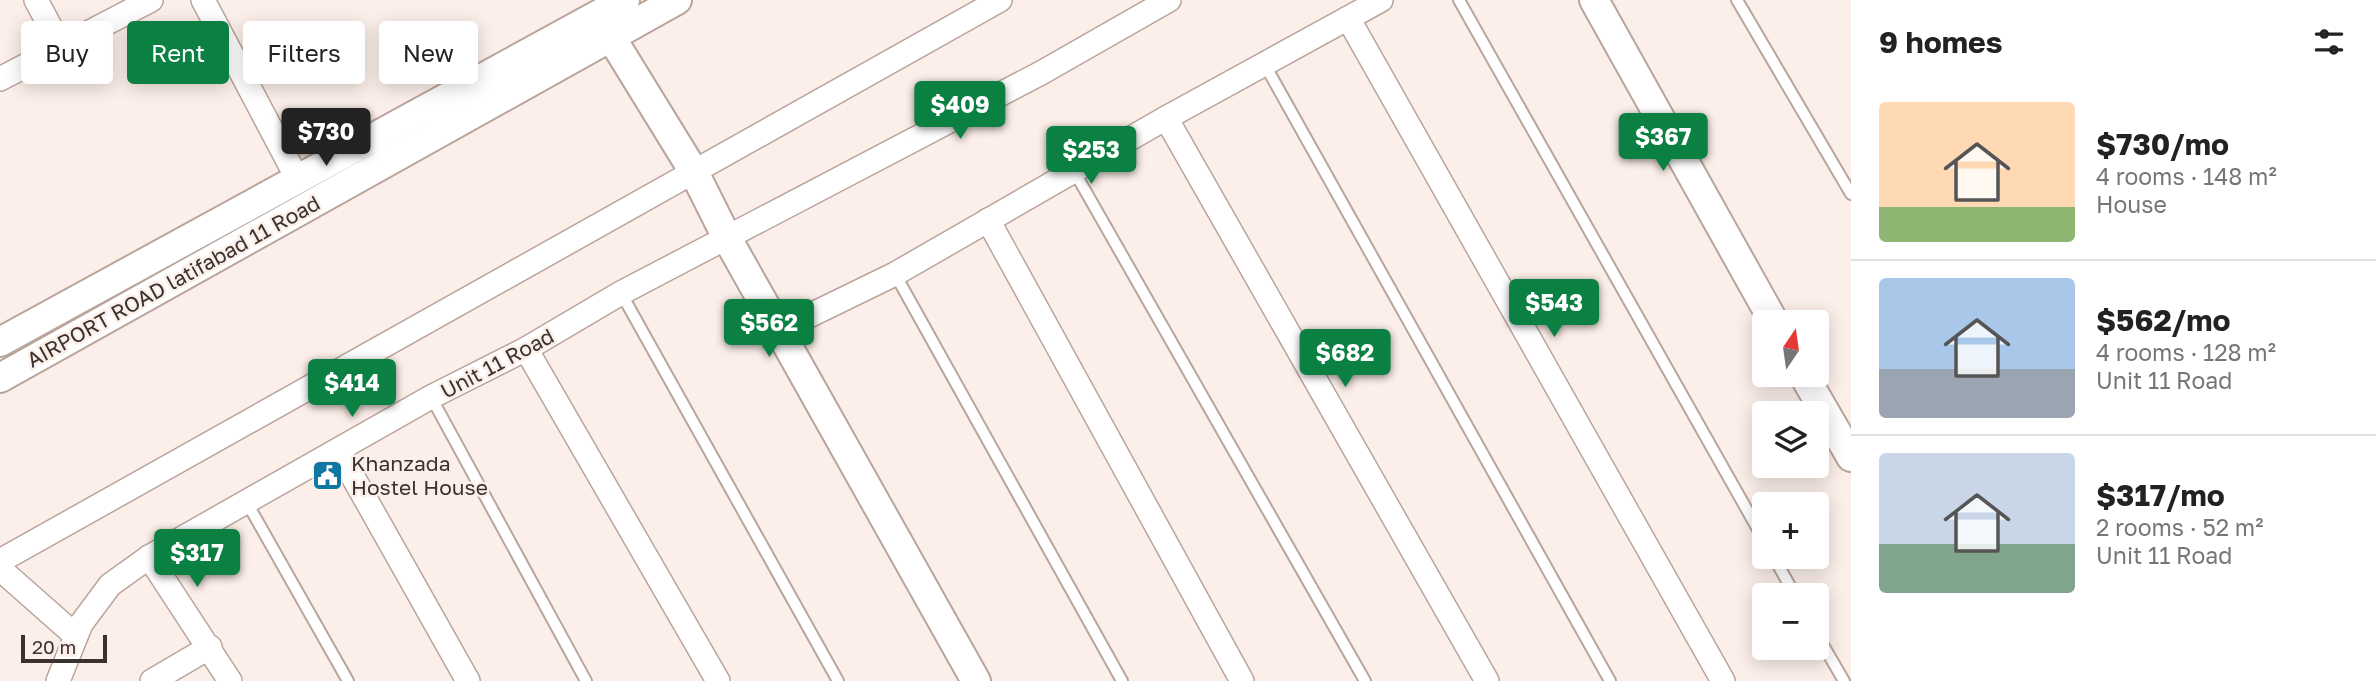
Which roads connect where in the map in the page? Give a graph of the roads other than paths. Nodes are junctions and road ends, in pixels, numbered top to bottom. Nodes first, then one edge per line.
1 (36, 0) edge
2 (151, 0) edge
3 (202, 0) edge
4 (625, 0) edge
5 (677, 0) edge
6 (1000, 0) edge
7 (1169, 0) edge
8 (1381, 0) edge
9 (1459, 0) edge
10 (1594, 0) edge
11 (1737, 0) edge
12 (1348, 18) junction
13 (47, 21) edge
14 (111, 21) edge
15 (605, 26) junction
16 (1265, 65) junction
17 (21, 68) edge
18 (0, 79) edge
19 (1166, 118) junction
20 (1074, 171) junction
21 (694, 172) junction
22 (298, 180) junction
23 (1851, 194) edge
24 (988, 220) junction
25 (727, 237) junction
26 (895, 274) junction
27 (621, 293) junction
28 (1767, 310) edge
29 (780, 330) junction
30 (0, 342) edge
31 (526, 349) junction
32 (0, 378) edge
33 (1811, 387) edge
34 (431, 397) junction
35 (339, 452) junction
36 (1851, 457) edge
37 (246, 501) junction
38 (1752, 519) edge
39 (149, 557) junction
40 (0, 561) edge
41 (0, 569) edge
42 (76, 636) junction
43 (210, 647) junction
44 (1829, 655) edge
45 (58, 681) edge
46 (152, 681) edge
47 (230, 681) edge
48 (348, 681) edge
49 (468, 681) edge
50 (586, 681) edge
51 (718, 681) edge
52 (838, 681) edge
53 (976, 681) edge
54 (1122, 681) edge
55 (1242, 681) edge
56 (1365, 681) edge
57 (1487, 681) edge
58 (1610, 681) edge
59 (1723, 681) edge
60 (1844, 681) edge

1 - 13 street
2 - 14 street
3 - 22 street
4 - 15 street, AIRPORT ROAD latifabad 11 Road
5 - 15 street, AIRPORT ROAD latifabad 11 Road
6 - 21 street
7 - 25 street, Unit 11 Road
8 - 12 street
9 - 38 lane
10 - 28 street
11 - 23 lane
12 - 16 street
12 - 59 street
15 - 21 street
15 - 22 street, AIRPORT ROAD latifabad 11 Road
15 - 32 street, AIRPORT ROAD latifabad 11 Road
16 - 19 street
16 - 58 lane
17 - 18 street
19 - 20 street
19 - 57 street
20 - 24 street
20 - 56 lane
21 - 25 street
21 - 40 street
22 - 30 street, AIRPORT ROAD latifabad 11 Road
24 - 26 street
24 - 55 street
25 - 27 street, Unit 11 Road
25 - 29 street
26 - 29 street
26 - 54 lane
27 - 31 street, Unit 11 Road
27 - 52 lane
29 - 53 street
31 - 34 street, Unit 11 Road
31 - 51 street
33 - 36 street
34 - 35 street, Unit 11 Road
34 - 50 lane
35 - 37 street, Unit 11 Road
35 - 49 street
37 - 39 street, Unit 11 Road
37 - 48 lane
39 - 42 street, Unit 11 Road
39 - 43 street
41 - 42 street
42 - 45 street, Unit 11 Road
43 - 46 street
43 - 47 street
44 - 60 lane

